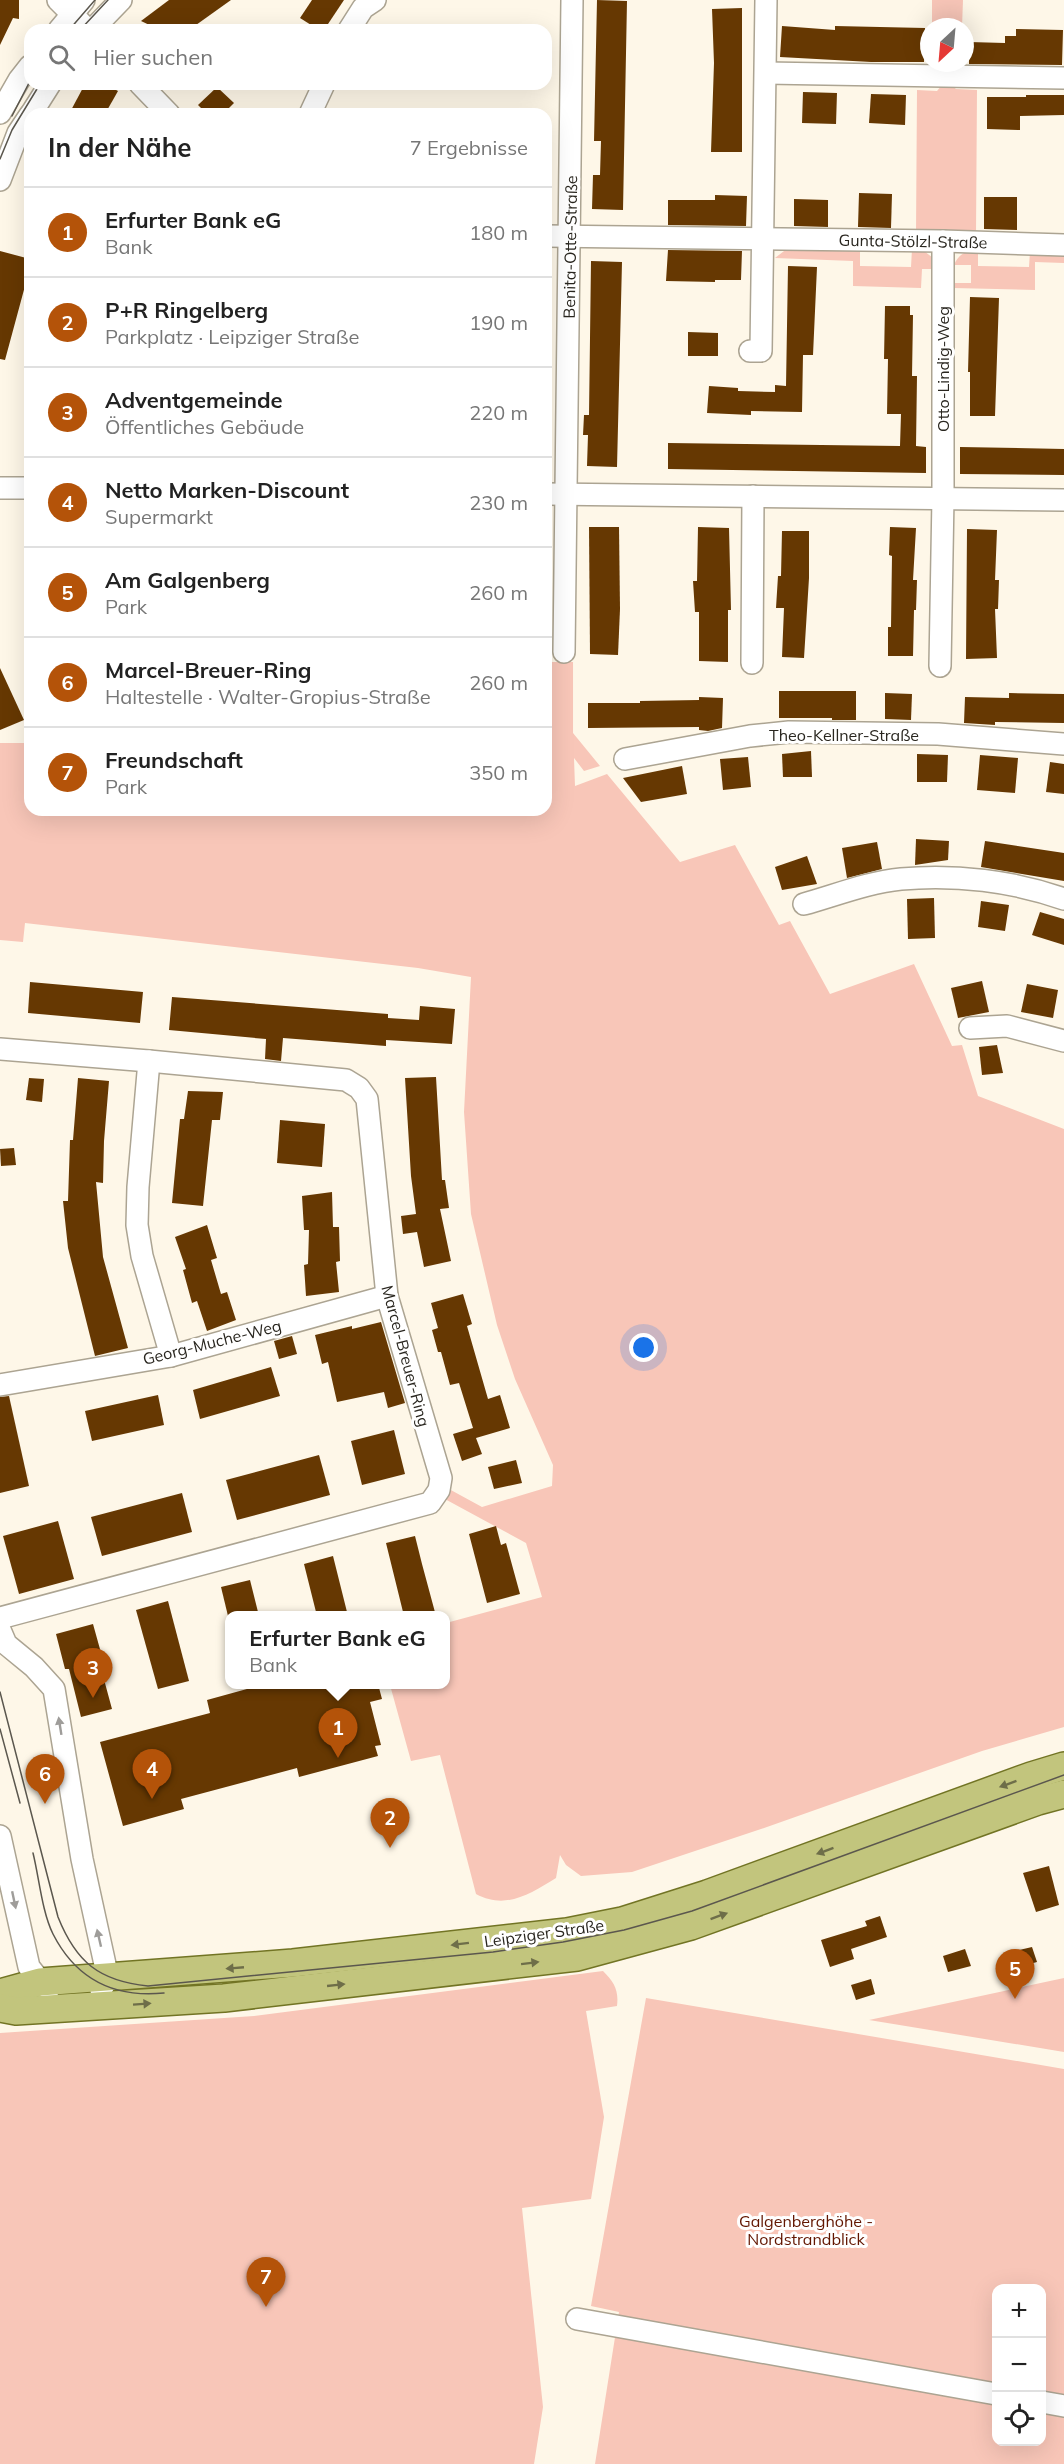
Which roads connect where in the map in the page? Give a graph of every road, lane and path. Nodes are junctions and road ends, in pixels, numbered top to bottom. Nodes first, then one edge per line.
1 (121, 0) edge
2 (375, 0) edge
3 (572, 0) edge
4 (766, 0) edge
5 (68, 11) edge
6 (83, 24) edge
7 (96, 24) edge
8 (353, 24) edge
9 (766, 73) junction
10 (24, 74) edge
11 (1064, 78) edge
12 (46, 90) edge
13 (146, 90) edge
14 (321, 90) edge
15 (34, 108) edge
16 (163, 108) edge
17 (313, 108) edge
18 (0, 113) edge
19 (24, 124) edge
20 (0, 180) edge
21 (552, 236) edge
22 (571, 236) junction
23 (762, 238) junction
24 (944, 241) junction
25 (1064, 245) edge
26 (750, 351) dead end
27 (0, 488) edge
28 (24, 488) edge
29 (556, 494) edge
30 (753, 496) junction
31 (943, 498) junction
32 (1064, 500) edge
33 (564, 652) dead end
34 (752, 663) dead end
35 (940, 666) dead end
36 (1064, 744) edge
37 (625, 759) dead end
38 (1064, 899) edge
39 (804, 904) dead end
40 (970, 1028) dead end
41 (1064, 1041) edge
42 (0, 1049) edge
43 (149, 1061) junction
44 (387, 1296) junction
45 (171, 1356) junction
46 (0, 1385) edge
47 (0, 1618) edge
48 (0, 1630) edge
49 (1064, 1766) edge
50 (1064, 1794) edge
51 (0, 1836) edge
52 (108, 1978) junction
53 (40, 1982) junction
54 (0, 1993) edge
55 (0, 2008) edge
56 (73, 2008) junction
57 (577, 2319) dead end
58 (992, 2393) edge
59 (1046, 2403) edge
60 (1064, 2406) edge

1 - 7 street
2 - 8 street
3 - 22 street, Benita-Otte-Straße
4 - 9 street
5 - 6 street
9 - 11 street
9 - 23 street
10 - 18 street
12 - 15 street
13 - 16 street
14 - 17 street
19 - 20 street
21 - 22 street, Gunta-Stölzl-Straße
22 - 23 street, Gunta-Stölzl-Straße
22 - 29 street, Benita-Otte-Straße
23 - 24 street, Gunta-Stölzl-Straße
23 - 26 street
24 - 25 street, Gunta-Stölzl-Straße
24 - 31 street, Otto-Lindig-Weg
27 - 28 street
29 - 30 street
29 - 33 street, Benita-Otte-Straße
30 - 31 street
30 - 34 street
31 - 32 street
31 - 35 street, Otto-Lindig-Weg
36 - 37 street, Theo-Kellner-Straße
38 - 39 street
40 - 41 street
42 - 43 street, Marcel-Breuer-Ring
43 - 44 street, Marcel-Breuer-Ring
43 - 45 street
44 - 45 street, Georg-Muche-Weg
44 - 47 street, Marcel-Breuer-Ring
45 - 46 street, Georg-Muche-Weg
52 -> 48 street
49 -> 52 main road, Leipziger Straße
56 -> 50 main road, Leipziger Straße
51 -> 53 street
52 - 53 main road, Leipziger Straße
52 - 56 street
53 - 54 main road, Leipziger Straße
53 - 56 street
55 - 56 main road, Leipziger Straße
57 - 58 street
59 - 60 street

